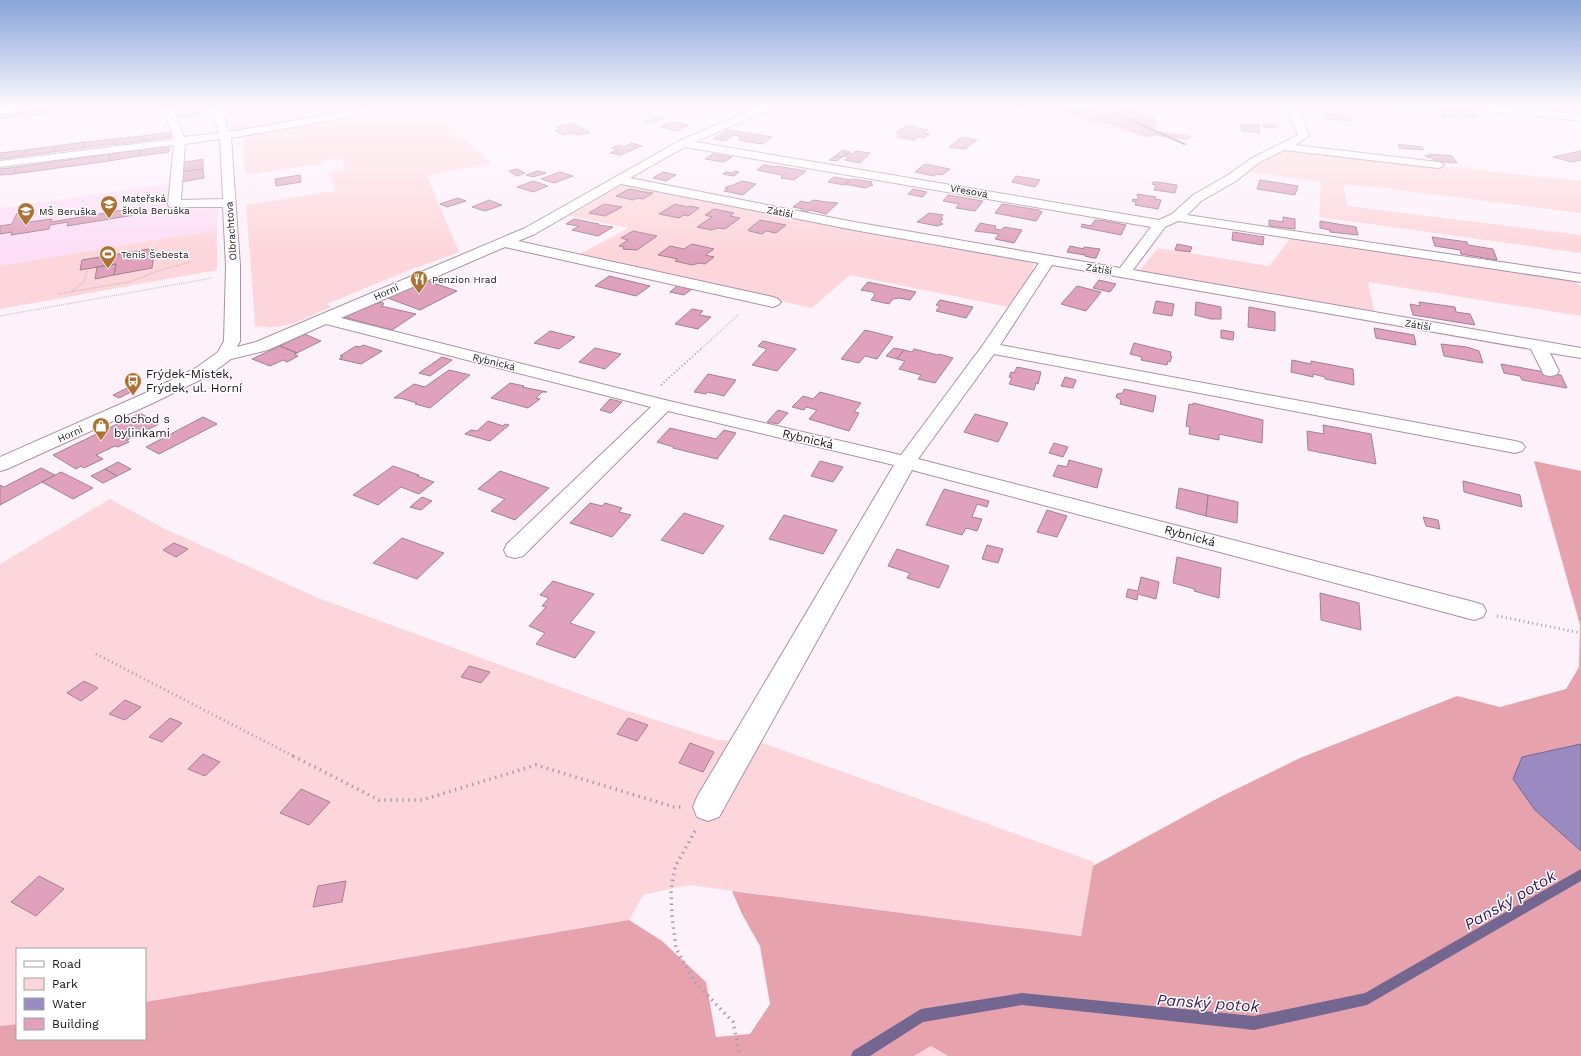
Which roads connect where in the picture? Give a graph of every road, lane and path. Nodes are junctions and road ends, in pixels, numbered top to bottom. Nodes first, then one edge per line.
1 (58, 156) edge
2 (178, 156) edge
3 (226, 156) edge
4 (660, 156) edge
5 (761, 156) edge
6 (1262, 156) edge
7 (1363, 156) edge
8 (0, 164) edge
9 (1438, 165) dead end
10 (619, 180) junction
11 (229, 203) junction
12 (1177, 217) junction
13 (1160, 224) junction
14 (503, 242) junction
15 (1047, 261) junction
16 (190, 262) dead end
17 (87, 271) dead end
18 (1123, 274) junction
19 (212, 278) dead end
20 (1581, 278) edge
21 (72, 292) junction
22 (58, 294) dead end
23 (756, 298) junction
24 (773, 302) dead end
25 (0, 316) edge
26 (325, 319) junction
27 (1538, 346) junction
28 (990, 348) junction
29 (1581, 353) edge
30 (225, 355) junction
31 (1550, 371) dead end
32 (654, 403) junction
33 (1514, 447) dead end
34 (906, 462) junction
35 (0, 465) edge
36 (515, 550) dead end
37 (1474, 611) joint
38 (1581, 633) edge
39 (96, 654) dead end
40 (708, 807) junction
41 (740, 1056) edge

1 - 8 street
2 - 11 street
3 - 11 street, Olbrachtova
4 - 10 street, Horní
5 - 13 street, Vřesová
6 - 12 street
7 - 9 street
10 - 14 street, Horní
10 - 15 street, Zátiší
11 - 30 street, Olbrachtova
12 - 13 street
12 - 20 street
13 - 18 street
14 - 23 street
14 - 26 street, Horní
15 - 18 street, Zátiší
15 - 28 street
16 - 21 path
17 - 21 path
18 - 27 street, Zátiší
19 - 25 path
21 - 22 path
23 - 24 street
23 - 32 path
26 - 30 street, Horní
26 - 32 street, Rybnická
27 - 29 street, Zátiší
27 - 31 street
28 - 33 street
28 - 34 street
30 - 35 street, Horní
32 - 34 street, Rybnická
32 - 36 street
34 - 37 street, Rybnická
34 - 40 street
37 - 38 path
39 - 40 path
40 - 41 path

